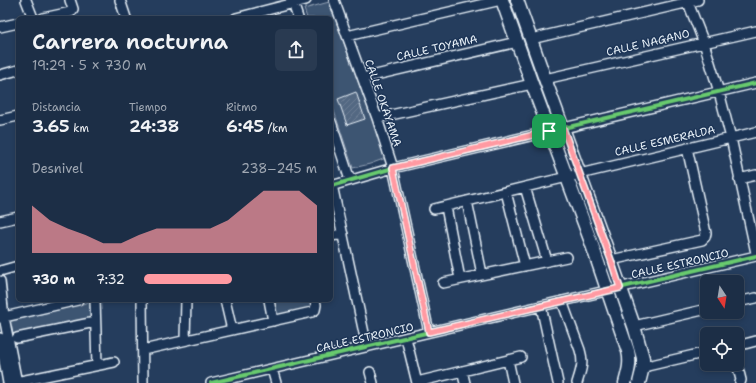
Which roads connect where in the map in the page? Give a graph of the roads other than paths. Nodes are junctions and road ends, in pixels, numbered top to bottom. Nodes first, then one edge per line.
1 (26, 0) edge
2 (70, 0) edge
3 (120, 0) edge
4 (306, 0) edge
5 (334, 0) edge
6 (502, 0) edge
7 (517, 0) edge
8 (698, 0) edge
9 (687, 1) edge
10 (293, 2) edge
11 (32, 16) edge
12 (53, 16) edge
13 (125, 16) edge
14 (243, 16) edge
15 (297, 16) edge
16 (16, 23) edge
17 (0, 27) edge
18 (756, 31) edge
19 (347, 36) junction
20 (531, 39) junction
21 (517, 42) junction
22 (704, 43) junction
23 (16, 70) edge
24 (0, 74) edge
25 (363, 78) junction
26 (545, 79) junction
27 (756, 83) edge
28 (532, 84) junction
29 (719, 92) junction
30 (16, 116) edge
31 (377, 118) junction
32 (0, 120) edge
33 (563, 128) junction
34 (549, 131) junction
35 (756, 132) edge
36 (333, 137) edge
37 (731, 138) junction
38 (687, 148) junction
39 (393, 168) junction
40 (580, 174) junction
41 (756, 175) edge
42 (567, 177) junction
43 (739, 179) junction
44 (350, 180) junction
45 (333, 185) edge
46 (525, 187) junction
47 (333, 189) edge
48 (506, 192) junction
49 (467, 201) junction
50 (446, 206) junction
51 (434, 209) dead end
52 (16, 217) edge
53 (752, 220) edge
54 (0, 221) edge
55 (343, 234) junction
56 (333, 236) edge
57 (756, 255) edge
58 (567, 257) dead end
59 (611, 260) junction
60 (547, 261) junction
61 (525, 266) junction
62 (16, 267) edge
63 (0, 271) edge
64 (482, 274) junction
65 (460, 279) junction
66 (0, 281) edge
67 (443, 283) dead end
68 (620, 288) junction
69 (607, 291) junction
70 (756, 298) edge
71 (744, 301) edge
72 (70, 302) edge
73 (95, 302) edge
74 (142, 302) edge
75 (186, 302) edge
76 (225, 302) edge
77 (269, 302) edge
78 (315, 302) edge
79 (562, 302) junction
80 (541, 306) junction
81 (700, 311) edge
82 (2, 318) edge
83 (273, 321) junction
84 (95, 322) junction
85 (634, 326) junction
86 (232, 330) junction
87 (429, 332) junction
88 (0, 338) edge
89 (17, 338) dead end
90 (406, 338) junction
91 (185, 340) junction
92 (756, 341) edge
93 (744, 344) edge
94 (367, 347) junction
95 (143, 350) junction
96 (700, 354) edge
97 (521, 357) dead end
98 (508, 360) junction
99 (114, 362) dead end
100 (96, 365) junction
101 (643, 367) junction
102 (272, 369) junction
103 (462, 371) junction
104 (739, 371) edge
105 (370, 372) dead end
106 (13, 383) edge
107 (143, 383) edge
108 (211, 383) edge
109 (276, 383) edge
110 (373, 383) edge
111 (417, 383) edge
112 (465, 383) edge
113 (513, 383) edge
114 (558, 383) edge
115 (577, 383) edge
116 (625, 383) edge
117 (639, 383) edge
118 (740, 383) edge

1 - 11 street
2 - 12 street
3 - 13 street
4 - 10 street
5 - 19 street, CALLE OKAYAMA
6 - 19 street
6 - 21 main road
7 - 20 main road
8 - 9 street
9 - 20 street
9 - 22 street
10 - 14 street
10 - 15 street
16 - 17 street
18 - 22 street, CALLE NAGANO
19 - 25 street, CALLE OKAYAMA
20 - 26 main road
21 - 25 street, CALLE TOYAMA
21 - 28 main road
22 - 26 street, CALLE NAGANO
22 - 29 street
23 - 24 street
25 - 31 street, CALLE OKAYAMA
26 - 33 main road
27 - 29 street
28 - 31 street
28 - 34 main road
29 - 33 street
29 - 37 street
30 - 32 street
31 - 39 street, CALLE OKAYAMA
33 - 34 street
33 - 40 main road
34 - 39 street
34 - 42 main road
35 - 37 street, CALLE ESMERALDA
36 - 44 street
37 - 38 street, CALLE ESMERALDA
37 - 43 street
38 - 40 street, CALLE ESMERALDA
38 - 59 street
39 - 44 street
39 - 87 street, CALLE OKAYAMA
40 - 42 street, CALLE ESMERALDA
40 - 59 main road
41 - 43 street
42 - 46 street, CALLE ESMERALDA
42 - 69 main road
43 - 53 street
44 - 45 street
46 - 48 street, CALLE ESMERALDA
46 - 60 street
47 - 55 street
48 - 49 street, CALLE ESMERALDA
48 - 61 street
49 - 50 street, CALLE ESMERALDA
49 - 64 street
50 - 51 street, CALLE ESMERALDA
50 - 65 street
52 - 54 street
53 - 57 street
55 - 56 street
55 - 94 street
57 - 68 street, CALLE ESTRONCIO
58 - 60 street
59 - 68 main road
60 - 61 street
61 - 64 street
62 - 63 street
64 - 65 street
65 - 67 street
66 - 82 street
68 - 69 street, CALLE ESTRONCIO
68 - 85 main road
69 - 79 street, CALLE ESTRONCIO
69 - 116 main road
70 - 71 street
72 - 82 street
73 - 84 street
74 - 95 street
75 - 91 street
76 - 86 street
77 - 83 street
78 - 83 street
79 - 80 street, CALLE ESTRONCIO
79 - 115 street
80 - 87 street, CALLE ESTRONCIO
80 - 114 street
81 - 85 street
82 - 106 street
83 - 86 street
84 - 89 street
84 - 100 street
85 - 101 main road
86 - 91 street
87 - 90 street, CALLE ESTRONCIO
88 - 106 street
90 - 94 street, CALLE ESTRONCIO
90 - 111 street
91 - 95 street
92 - 93 street
94 - 102 street, CALLE ESTRONCIO
95 - 107 street
96 - 101 street
97 - 98 street
98 - 103 street
98 - 113 street
99 - 100 street
100 - 106 street
101 - 117 main road
102 - 108 street, CALLE ESTRONCIO
102 - 109 street
103 - 111 street
103 - 112 street
104 - 118 street
105 - 110 street

